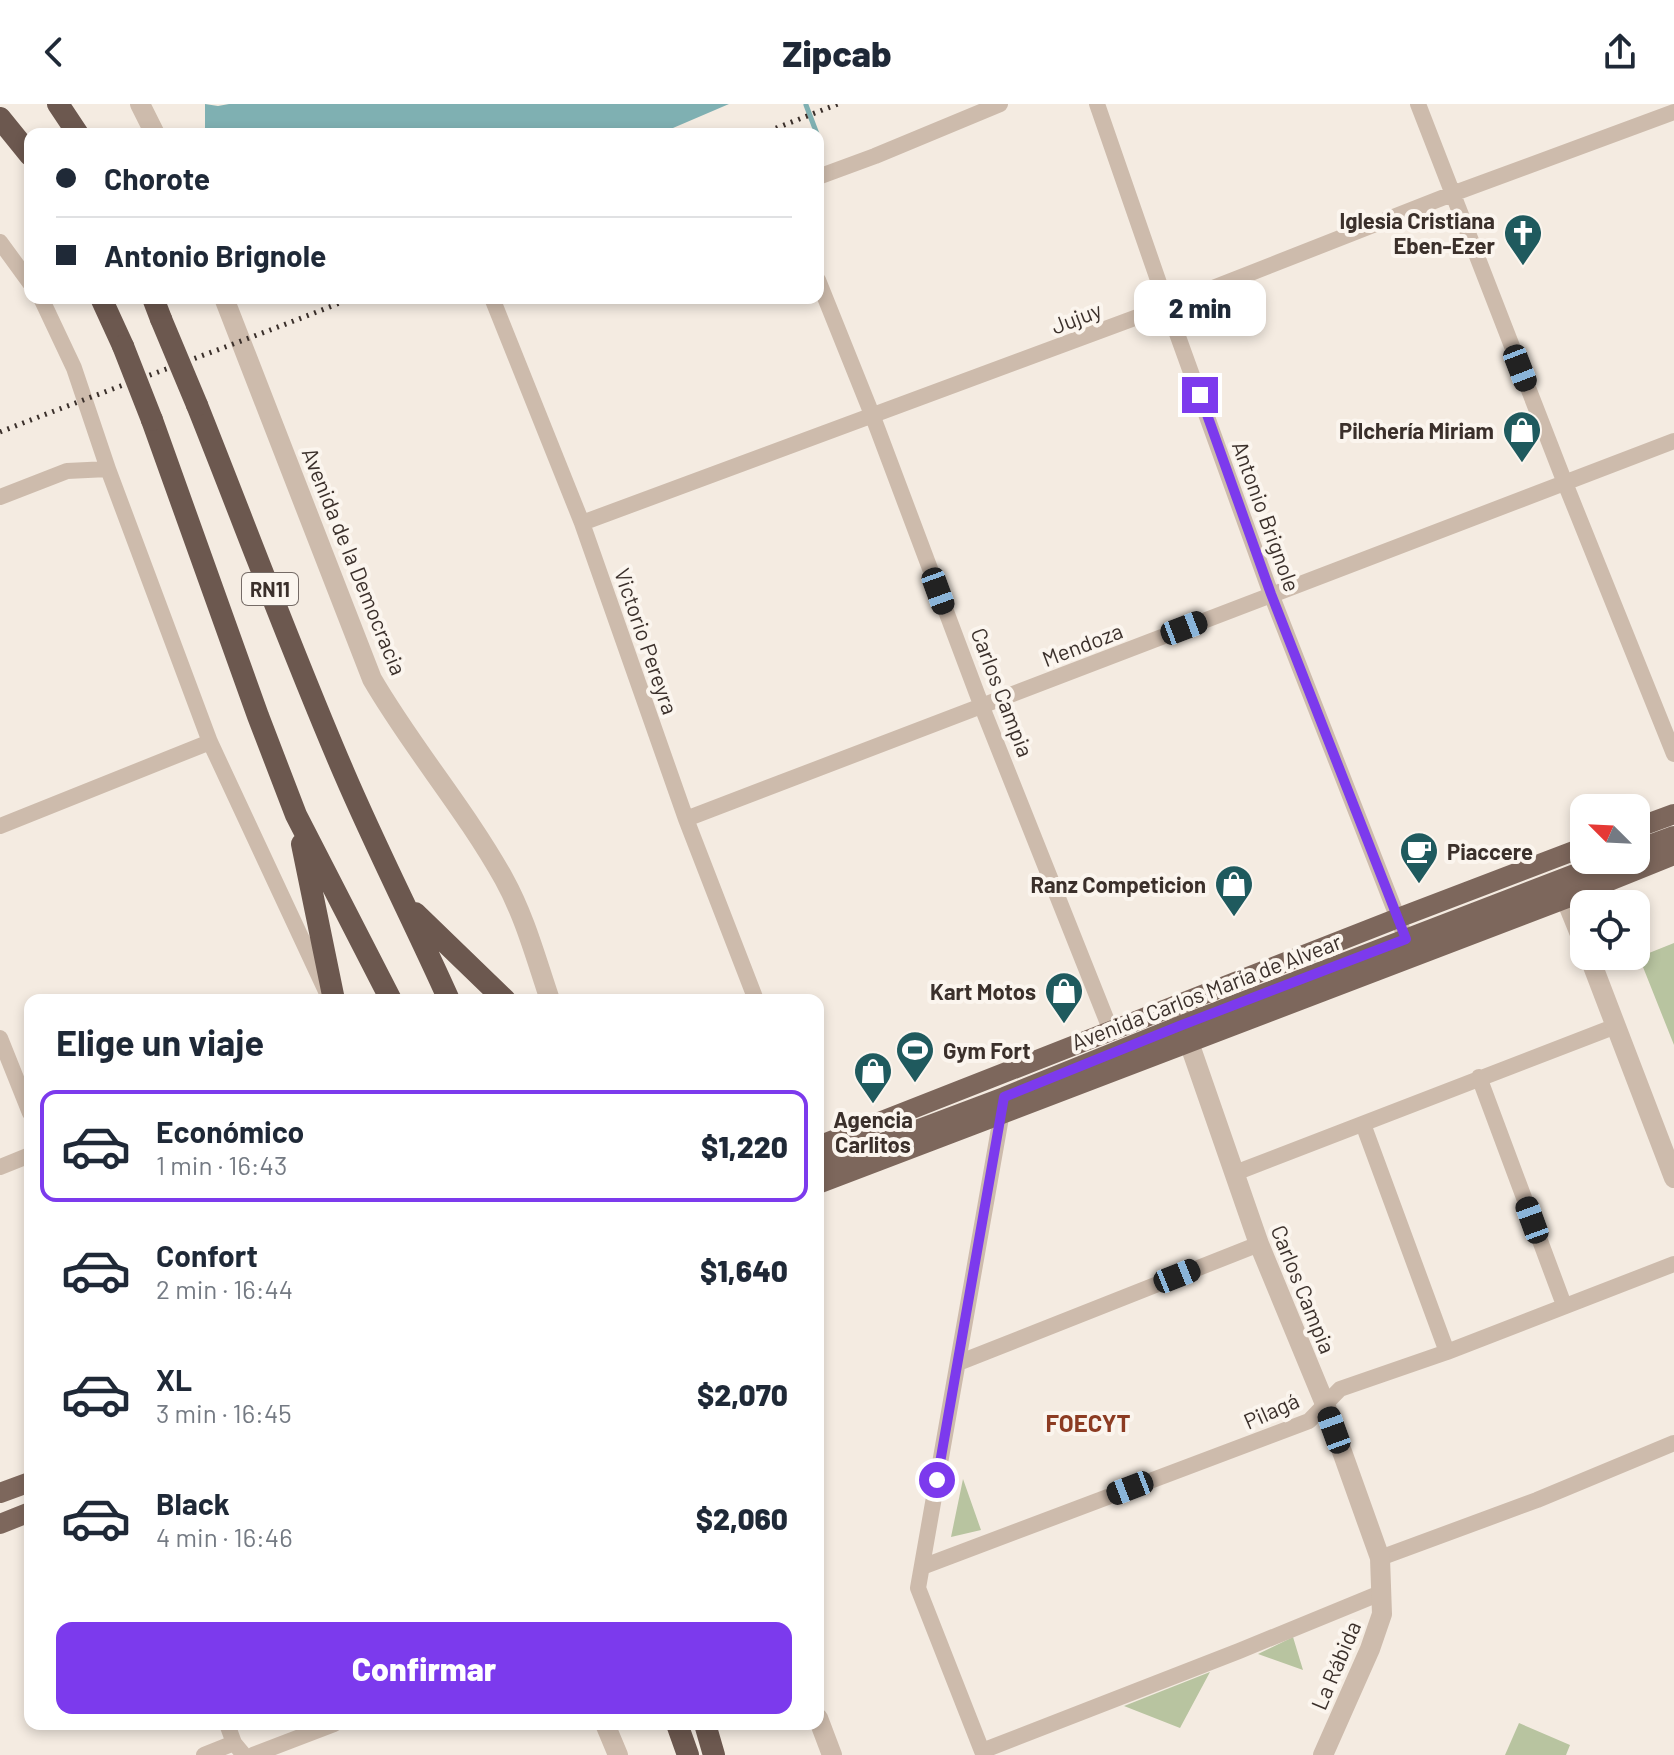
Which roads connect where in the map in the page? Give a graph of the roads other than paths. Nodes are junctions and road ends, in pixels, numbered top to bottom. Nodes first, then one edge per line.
1 (59, 104) edge
2 (140, 104) edge
3 (1000, 104) edge
4 (1097, 104) edge
5 (1418, 104) edge
6 (1674, 112) edge
7 (0, 118) edge
8 (74, 128) edge
9 (152, 128) edge
10 (24, 148) edge
11 (824, 175) edge
12 (1452, 194) junction
13 (0, 242) edge
14 (24, 275) edge
15 (824, 295) edge
16 (44, 304) edge
17 (104, 304) edge
18 (155, 304) edge
19 (226, 304) edge
20 (494, 304) edge
21 (1167, 306) junction
22 (873, 417) junction
23 (1674, 441) edge
24 (108, 469) junction
25 (1565, 483) junction
26 (0, 497) edge
27 (582, 523) junction
28 (1271, 594) junction
29 (982, 707) junction
30 (210, 742) junction
31 (1674, 754) edge
32 (1674, 814) edge
33 (296, 815) junction
34 (686, 819) junction
35 (1650, 823) edge
36 (0, 826) edge
37 (1674, 836) edge
38 (1650, 845) edge
39 (1570, 852) edge
40 (1674, 855) edge
41 (1588, 874) edge
42 (1562, 890) junction
43 (405, 904) junction
44 (1570, 910) edge
45 (1398, 918) junction
46 (1406, 939) junction
47 (1594, 970) edge
48 (329, 994) edge
49 (331, 994) edge
50 (388, 994) edge
51 (446, 994) edge
52 (499, 994) edge
53 (548, 994) edge
54 (754, 994) edge
55 (1182, 1024) junction
56 (1616, 1026) junction
57 (1111, 1031) junction
58 (0, 1038) edge
59 (1479, 1077) junction
60 (24, 1098) edge
61 (1003, 1105) junction
62 (1363, 1124) junction
63 (24, 1157) edge
64 (824, 1165) edge
65 (824, 1166) edge
66 (0, 1167) edge
67 (1235, 1173) junction
68 (1674, 1178) edge
69 (1259, 1244) junction
70 (1674, 1264) edge
71 (1564, 1305) junction
72 (1447, 1352) junction
73 (958, 1363) junction
74 (1325, 1404) junction
75 (1674, 1443) edge
76 (24, 1484) edge
77 (0, 1493) edge
78 (24, 1514) edge
79 (0, 1524) edge
80 (1380, 1558) junction
81 (922, 1567) junction
82 (1383, 1592) junction
83 (230, 1730) edge
84 (318, 1730) edge
85 (608, 1730) edge
86 (679, 1730) edge
87 (707, 1730) edge
88 (720, 1730) edge
89 (823, 1730) edge
90 (239, 1749) edge
91 (204, 1755) edge
92 (253, 1755) edge
93 (618, 1755) edge
94 (688, 1755) edge
95 (716, 1755) edge
96 (832, 1755) edge
97 (1323, 1755) edge

1 - 8 highway
2 - 9 street
3 - 11 street
4 - 21 street, Antonio Brignole
5 - 12 street
6 - 12 street, Jujuy
7 - 10 highway
12 - 21 street, Jujuy
12 - 25 street
13 - 14 street
15 - 22 street, Carlos Campia
16 - 24 street
17 - 33 highway, RN11, bridge
18 - 43 highway, RN11, bridge
19 - 53 street, Avenida de la Democracia
20 - 27 street, Victorio Pereyra
21 - 22 street, Jujuy
21 - 28 street, Antonio Brignole
22 - 27 street, Jujuy
22 - 29 street, Carlos Campia
23 - 25 street, Mendoza
24 - 26 street
24 - 30 street
25 - 28 street, Mendoza
25 - 31 street
27 - 34 street, Victorio Pereyra
28 - 29 street, Mendoza
28 - 45 street, Antonio Brignole
29 - 34 street, Mendoza
29 - 57 street, Carlos Campia
30 - 36 street
30 - 48 street
32 - 35 main road
33 - 49 highway
33 - 50 highway, RN11
34 - 54 street, Victorio Pereyra
37 - 38 main road
39 - 45 main road, Avenida Carlos María de Alvear
40 - 42 main road, Avenida Carlos María de Alvear
41 - 42 main road, Avenida Carlos María de Alvear
42 - 44 street
42 - 46 main road, Avenida Carlos María de Alvear
42 - 55 main road, Avenida Carlos María de Alvear
43 - 51 highway, RN11
43 - 52 highway
45 - 46 street, Antonio Brignole
45 - 55 main road, Avenida Carlos María de Alvear
46 - 55 main road, Avenida Carlos María de Alvear
47 - 56 street
55 - 57 main road, Avenida Carlos María de Alvear
55 - 61 main road, Avenida Carlos María de Alvear
55 - 67 street, Carlos Campia
56 - 59 street
56 - 68 street
57 - 64 main road, Avenida Carlos María de Alvear
58 - 60 street
59 - 62 street
59 - 71 street
61 - 65 main road, Avenida Carlos María de Alvear
61 - 73 street
62 - 67 street
62 - 72 street
63 - 66 street
67 - 69 street, Carlos Campia
69 - 73 street
69 - 74 street, Carlos Campia
70 - 71 street, Pilagá
71 - 72 street, Pilagá
72 - 74 street, Pilagá
73 - 81 street
74 - 80 street, Carlos Campia
74 - 81 street, Pilagá
75 - 80 street
76 - 77 main road
78 - 79 main road
80 - 82 street, Carlos Campia
81 - 82 street
82 - 97 street, La Rábida
83 - 90 street
84 - 92 street
85 - 93 street
86 - 94 highway
87 - 95 highway
88 - 95 highway
89 - 96 street
90 - 91 street

